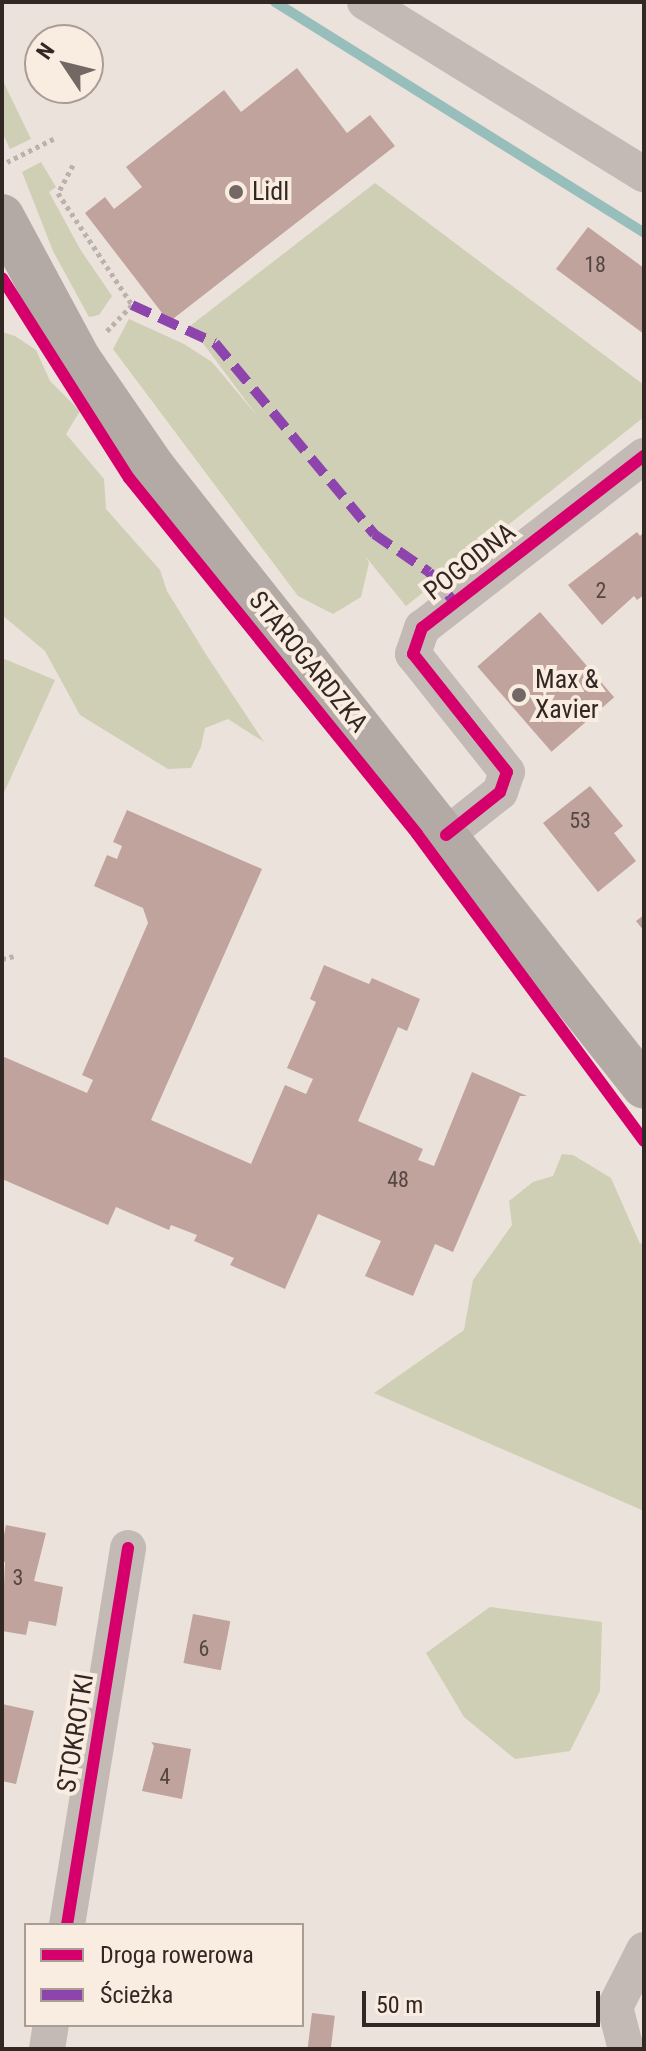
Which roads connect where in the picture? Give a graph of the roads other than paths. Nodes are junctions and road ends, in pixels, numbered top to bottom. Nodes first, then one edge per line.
1 (366, 2) edge
2 (644, 174) edge
3 (2, 216) edge
4 (644, 456) edge
5 (446, 835) junction
6 (644, 1087) edge
7 (128, 1548) dead end
8 (67, 1923) edge
9 (644, 1950) edge
10 (51, 2027) edge
11 (47, 2049) edge
12 (626, 2049) edge

1 - 2 street
3 - 5 main road, STAROGARDZKA
4 - 5 street, POGODNA
5 - 6 main road, STAROGARDZKA
7 - 8 street, STOKROTKI
9 - 12 street
10 - 11 street

